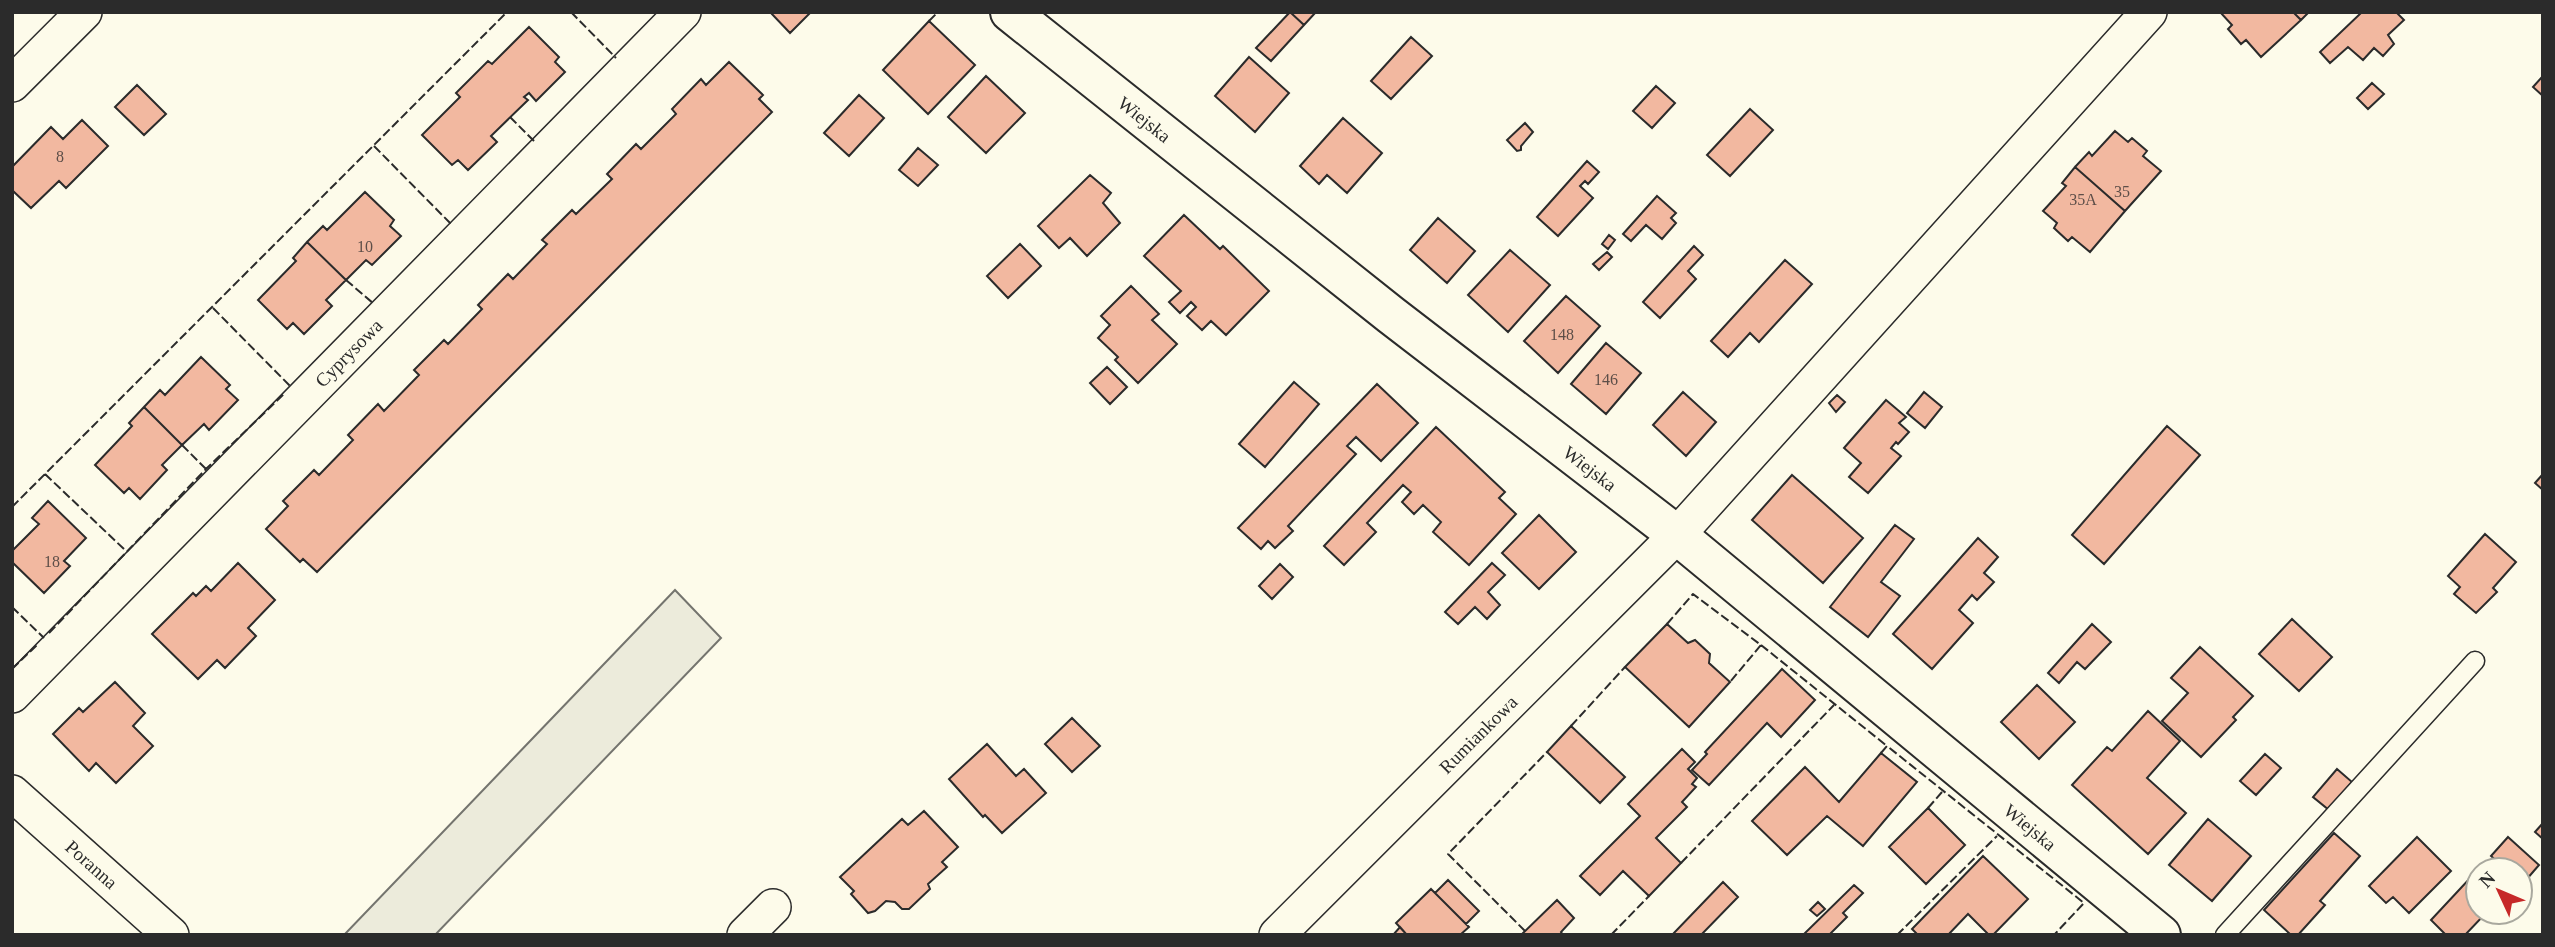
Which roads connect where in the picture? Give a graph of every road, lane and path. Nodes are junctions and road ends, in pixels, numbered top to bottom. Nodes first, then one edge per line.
1 (84, 12) edge
2 (683, 12) edge
3 (1010, 12) edge
4 (2149, 12) edge
5 (12, 84) edge
6 (1677, 535) junction
7 (2475, 662) dead end
8 (12, 695) edge
9 (12, 793) edge
10 (773, 907) dead end
11 (171, 935) edge
12 (745, 935) edge
13 (1277, 935) edge
14 (2161, 935) edge
15 (2225, 935) edge

1 - 5 street
2 - 8 street, Cyprysowa
3 - 6 street, Wiejska
4 - 6 street, Rumiankowa
6 - 13 street, Rumiankowa
6 - 14 street, Wiejska
7 - 15 lane
9 - 11 street, Poranna
10 - 12 street

